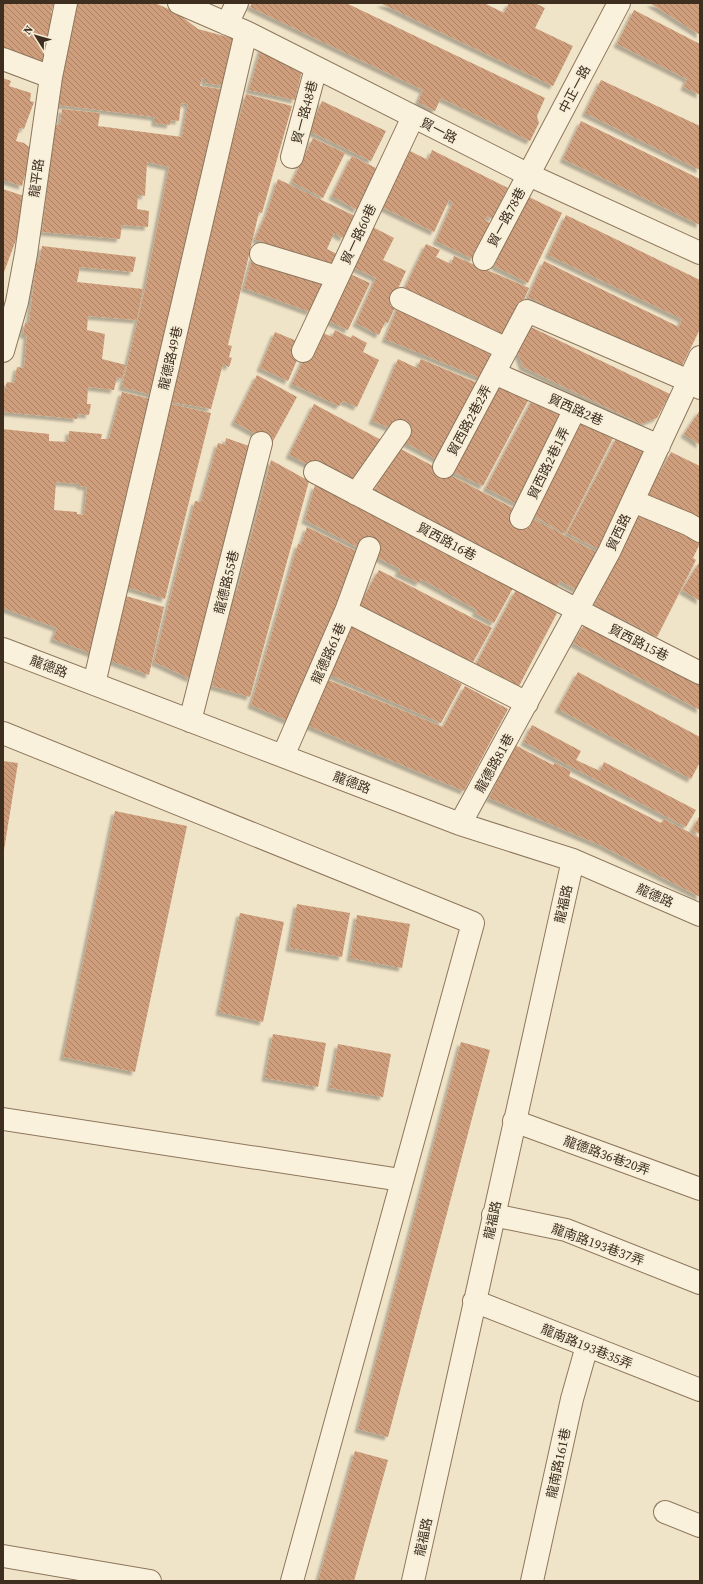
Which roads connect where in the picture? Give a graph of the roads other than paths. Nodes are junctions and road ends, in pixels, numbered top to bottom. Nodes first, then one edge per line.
1 (66, 3) edge
2 (179, 3) edge
3 (237, 3) edge
4 (618, 3) edge
5 (236, 28) junction
6 (3, 59) edge
7 (316, 68) junction
8 (51, 77) junction
9 (414, 117) junction
10 (292, 157) dead end
11 (529, 175) junction
12 (700, 253) edge
13 (261, 254) dead end
14 (484, 259) dead end
15 (338, 277) junction
16 (10, 299) edge
17 (401, 299) dead end
18 (507, 349) junction
19 (3, 351) edge
20 (303, 351) dead end
21 (700, 357) edge
22 (494, 373) junction
23 (694, 384) edge
24 (575, 409) junction
25 (400, 431) dead end
26 (261, 443) dead end
27 (659, 446) junction
28 (444, 467) dead end
29 (315, 472) dead end
30 (356, 494) junction
31 (633, 501) junction
32 (521, 518) dead end
33 (700, 531) edge
34 (369, 548) dead end
35 (346, 611) junction
36 (578, 611) junction
37 (3, 649) edge
38 (700, 673) edge
39 (94, 684) junction
40 (527, 703) junction
41 (190, 720) junction
42 (3, 733) edge
43 (283, 756) junction
44 (460, 824) junction
45 (573, 860) junction
46 (700, 915) edge
47 (3, 1118) edge
48 (514, 1121) junction
49 (401, 1180) junction
50 (700, 1189) edge
51 (493, 1214) junction
52 (700, 1283) edge
53 (474, 1301) junction
54 (587, 1346) junction
55 (700, 1390) edge
56 (665, 1512) dead end
57 (700, 1526) edge
58 (3, 1556) edge
59 (150, 1581) edge
60 (292, 1581) edge
61 (413, 1581) edge
62 (532, 1581) edge

1 - 8 street, 龍平路
2 - 5 street, 貿一路
3 - 5 street, 龍德路49巷
4 - 11 street, 中正一路
5 - 7 street, 貿一路
5 - 39 street, 龍德路49巷
6 - 8 street
7 - 9 street, 貿一路
7 - 10 street, 貿一路48巷
8 - 16 street, 龍平路
9 - 11 street, 貿一路
9 - 15 street, 貿一路60巷
11 - 12 street, 貿一路
11 - 14 street, 貿一路78巷
13 - 15 street
15 - 20 street, 貿一路60巷
16 - 19 street, 龍平路
17 - 18 street
18 - 22 street, 貿西路2巷2弄
18 - 23 street, 貿西路2巷2弄
21 - 23 street, 貿西路
22 - 24 street, 貿西路2巷
22 - 28 street, 貿西路2巷2弄
23 - 27 street, 貿西路
24 - 27 street, 貿西路2巷
24 - 32 street, 貿西路2巷1弄
25 - 30 street
26 - 41 street, 龍德路55巷
27 - 31 street, 貿西路
29 - 30 street, 貿西路16巷
30 - 36 street, 貿西路16巷
31 - 33 street
31 - 36 street, 貿西路
34 - 35 street, 龍德路61巷
35 - 40 street
35 - 43 street, 龍德路61巷
36 - 38 street, 貿西路15巷
36 - 40 street, 貿西路
37 - 39 street, 龍德路
39 - 41 street, 龍德路
40 - 44 street, 龍德路81巷
41 - 43 street, 龍德路
42 - 49 street
43 - 44 street, 龍德路
44 - 45 street, 龍德路
45 - 46 street, 龍德路
45 - 48 street, 龍福路
47 - 49 street
48 - 50 street, 龍德路36巷20弄
48 - 51 street, 龍福路
49 - 60 street
51 - 52 street, 龍南路193巷37弄
51 - 53 street, 龍福路
53 - 54 street, 龍南路193巷35弄
53 - 61 street, 龍福路
54 - 55 street, 龍南路193巷35弄
54 - 62 street, 龍南路161巷
56 - 57 street
58 - 59 street

